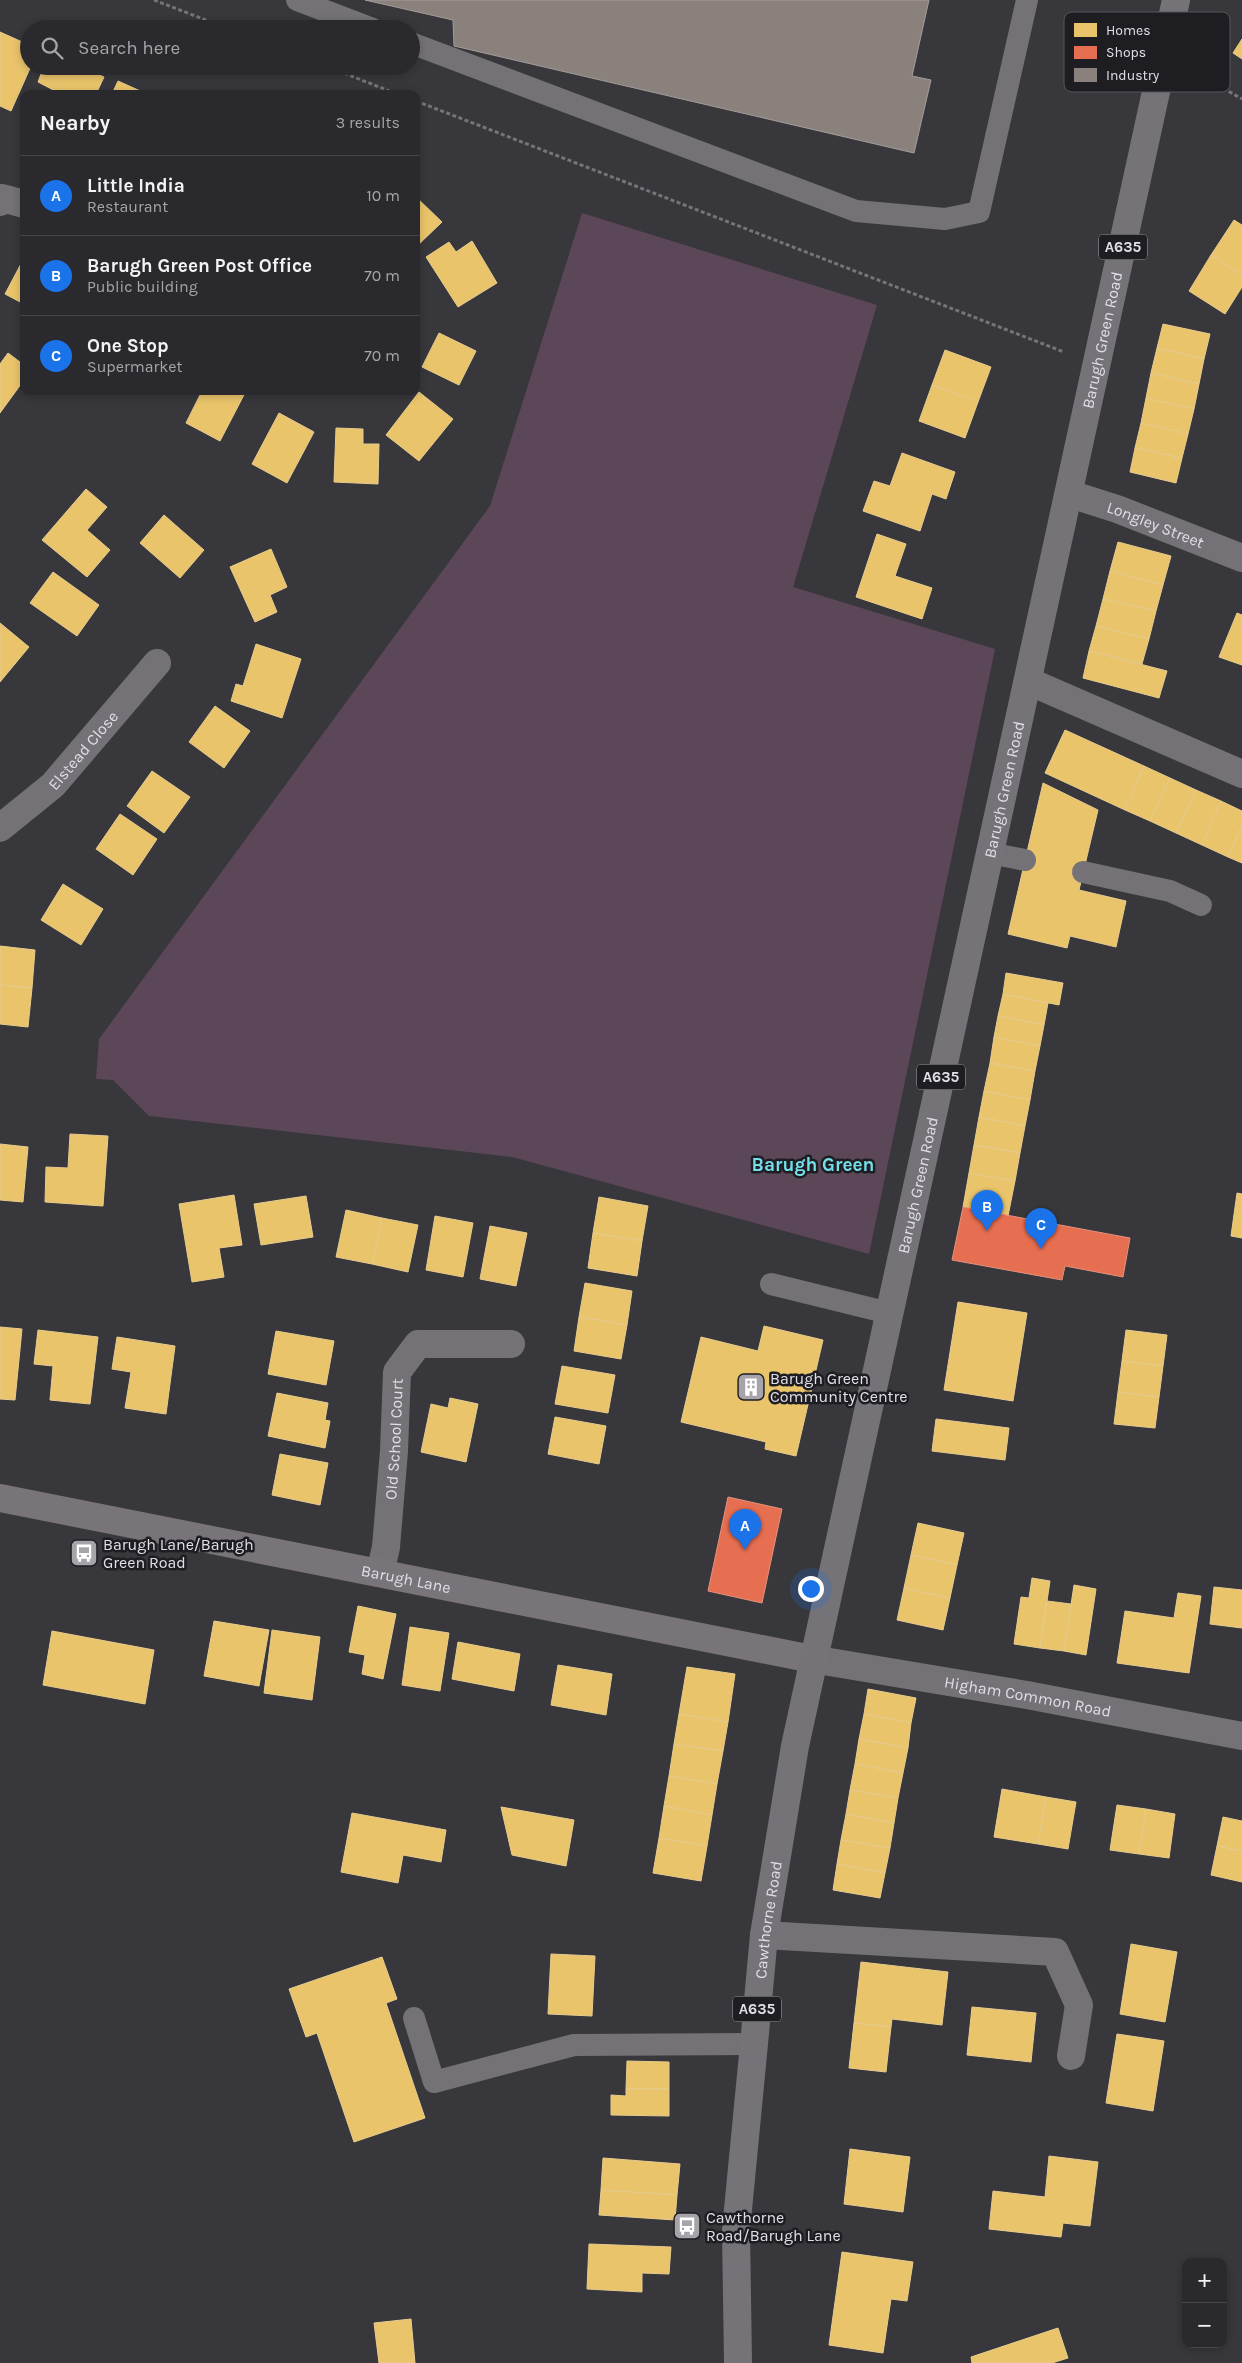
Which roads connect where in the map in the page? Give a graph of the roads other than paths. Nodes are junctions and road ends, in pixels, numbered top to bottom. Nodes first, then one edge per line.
1 (297, 0) edge
2 (1027, 0) edge
3 (349, 20) edge
4 (420, 46) edge
5 (1157, 92) edge
6 (0, 202) edge
7 (20, 203) edge
8 (1070, 494) junction
9 (1242, 558) edge
10 (157, 663) dead end
11 (1028, 681) junction
12 (1242, 774) edge
13 (0, 828) edge
14 (990, 853) junction
15 (1025, 860) dead end
16 (1083, 872) dead end
17 (1201, 904) dead end
18 (771, 1284) dead end
19 (889, 1313) junction
20 (511, 1344) dead end
21 (0, 1498) edge
22 (380, 1573) junction
23 (812, 1659) junction
24 (1242, 1736) edge
25 (764, 1935) junction
26 (414, 2018) dead end
27 (754, 2044) junction
28 (1071, 2056) dead end
29 (738, 2363) edge

1 - 3 lane
2 - 4 lane
5 - 8 main road, Barugh Green Road / A635
6 - 7 street
8 - 9 street, Longley Street
8 - 11 main road, Barugh Green Road / A635
10 - 13 street, Elstead Close
11 - 12 street
11 - 14 main road, Barugh Green Road / A635
14 - 15 lane
14 - 19 main road, Barugh Green Road / A635
16 - 17 lane
18 - 19 lane
19 - 23 main road, Barugh Green Road / A635
20 - 22 street, Old School Court
21 - 22 main road, Barugh Lane
22 - 23 main road, Barugh Lane
23 - 24 street, Higham Common Road
23 - 25 main road, Cawthorne Road / A635
25 - 27 main road, Cawthorne Road / A635
25 - 28 street
26 - 27 lane
27 - 29 main road, Cawthorne Road / A635

